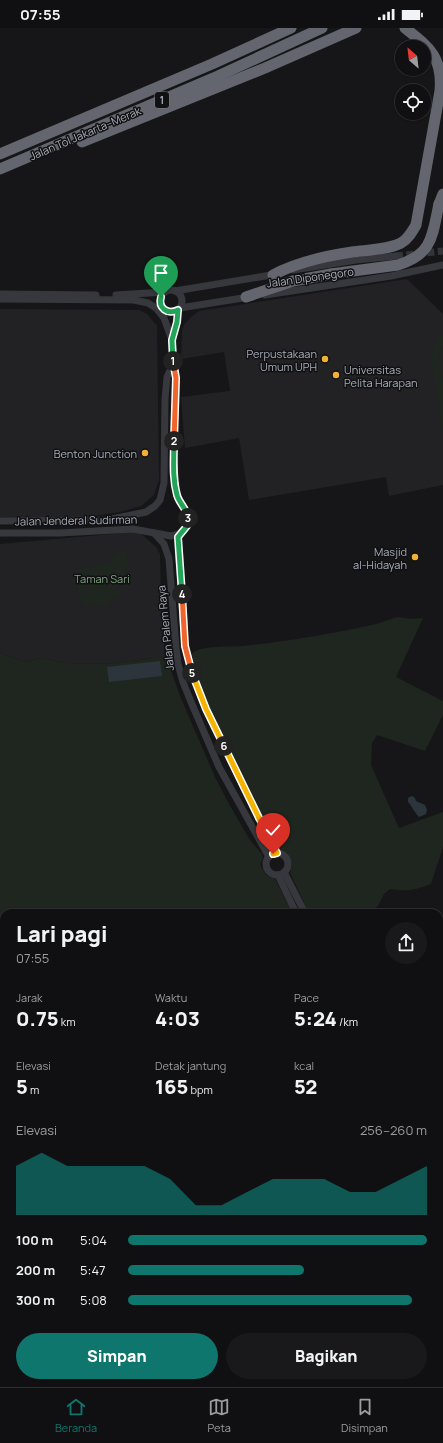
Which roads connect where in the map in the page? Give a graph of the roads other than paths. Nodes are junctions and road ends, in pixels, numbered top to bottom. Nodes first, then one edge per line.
1 (291, 28) edge
2 (322, 28) edge
3 (356, 28) edge
4 (405, 28) edge
5 (440, 102) edge
6 (0, 154) edge
7 (36, 154) junction
8 (0, 168) edge
9 (443, 194) edge
10 (396, 256) tunnel mouth
11 (443, 265) edge
12 (273, 275) junction
13 (175, 291) junction
14 (165, 292) junction
15 (0, 294) edge
16 (22, 294) junction
17 (144, 294) junction
18 (246, 297) junction
19 (0, 299) edge
20 (130, 300) junction
21 (179, 309) junction
22 (172, 340) junction
23 (173, 363) junction
24 (165, 421) junction
25 (174, 444) junction
26 (164, 483) joint
27 (0, 521) edge
28 (69, 521) junction
29 (97, 530) junction
30 (152, 532) junction
31 (182, 532) junction
32 (0, 533) edge
33 (277, 853) junction
34 (269, 857) junction
35 (281, 873) junction
36 (294, 909) edge
37 (303, 909) edge

1 - 6 highway, Jalan Tol Jakarta–Merak / 1
2 - 7 highway, Jalan Tol Jakarta–Merak / 1
3 - 7 highway
4 - 5 highway
5 - 12 highway
7 - 8 highway, Jalan Tol Jakarta–Merak / 1
9 - 18 highway, bridge
10 - 12 street, Jalan Diponegoro
11 - 18 street, Jalan Diponegoro
12 - 13 street, Jalan Diponegoro
13 - 14 street
13 - 21 street
14 - 17 street
14 - 21 street
15 - 16 street
16 - 17 street
16 - 19 street
17 - 20 street
18 - 21 street, Jalan Diponegoro
19 - 20 street
20 - 22 street, Jalan Palem Raya
21 - 22 street, Jalan Palem Raya
22 - 23 street, Jalan Palem Raya
23 - 24 street, Jalan Palem Raya
23 - 25 street, Jalan Palem Raya
24 - 25 street
24 - 26 street, Jalan Palem Raya
25 - 31 street, Jalan Palem Raya
26 - 28 street, Jalan Jenderal Sudirman
27 - 28 street, Jalan Jenderal Sudirman
28 - 29 street
29 - 30 street, Jalan Jenderal Sudirman
29 - 32 street, Jalan Jenderal Sudirman
30 - 31 street
30 - 34 street, Jalan Palem Raya
31 - 33 street, Jalan Palem Raya
33 - 34 street
33 - 35 street
34 - 35 street
35 - 36 street
35 - 37 street

